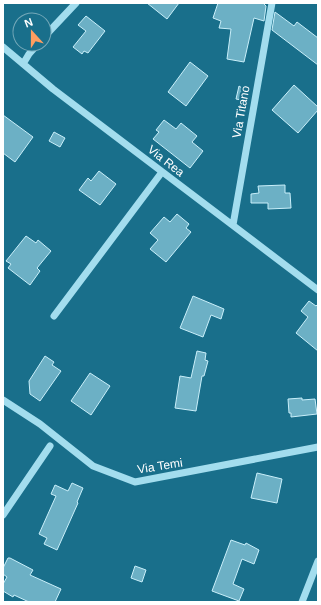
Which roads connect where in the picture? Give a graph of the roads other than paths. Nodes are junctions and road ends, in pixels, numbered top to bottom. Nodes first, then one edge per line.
1 (76, 3) edge
2 (272, 3) edge
3 (52, 28) edge
4 (3, 47) edge
5 (31, 52) edge
6 (23, 64) junction
7 (162, 172) junction
8 (233, 225) junction
9 (318, 290) edge
10 (54, 316) dead end
11 (3, 400) edge
12 (50, 446) dead end
13 (318, 447) edge
14 (3, 515) edge
15 (318, 561) edge
16 (302, 602) edge

1 - 3 street
2 - 8 street, Via Titano
4 - 6 street, Via Rea
5 - 6 street
6 - 7 street, Via Rea
7 - 8 street, Via Rea
7 - 10 street
8 - 9 street, Via Rea
11 - 13 street, Via Temi
12 - 14 street
15 - 16 street

